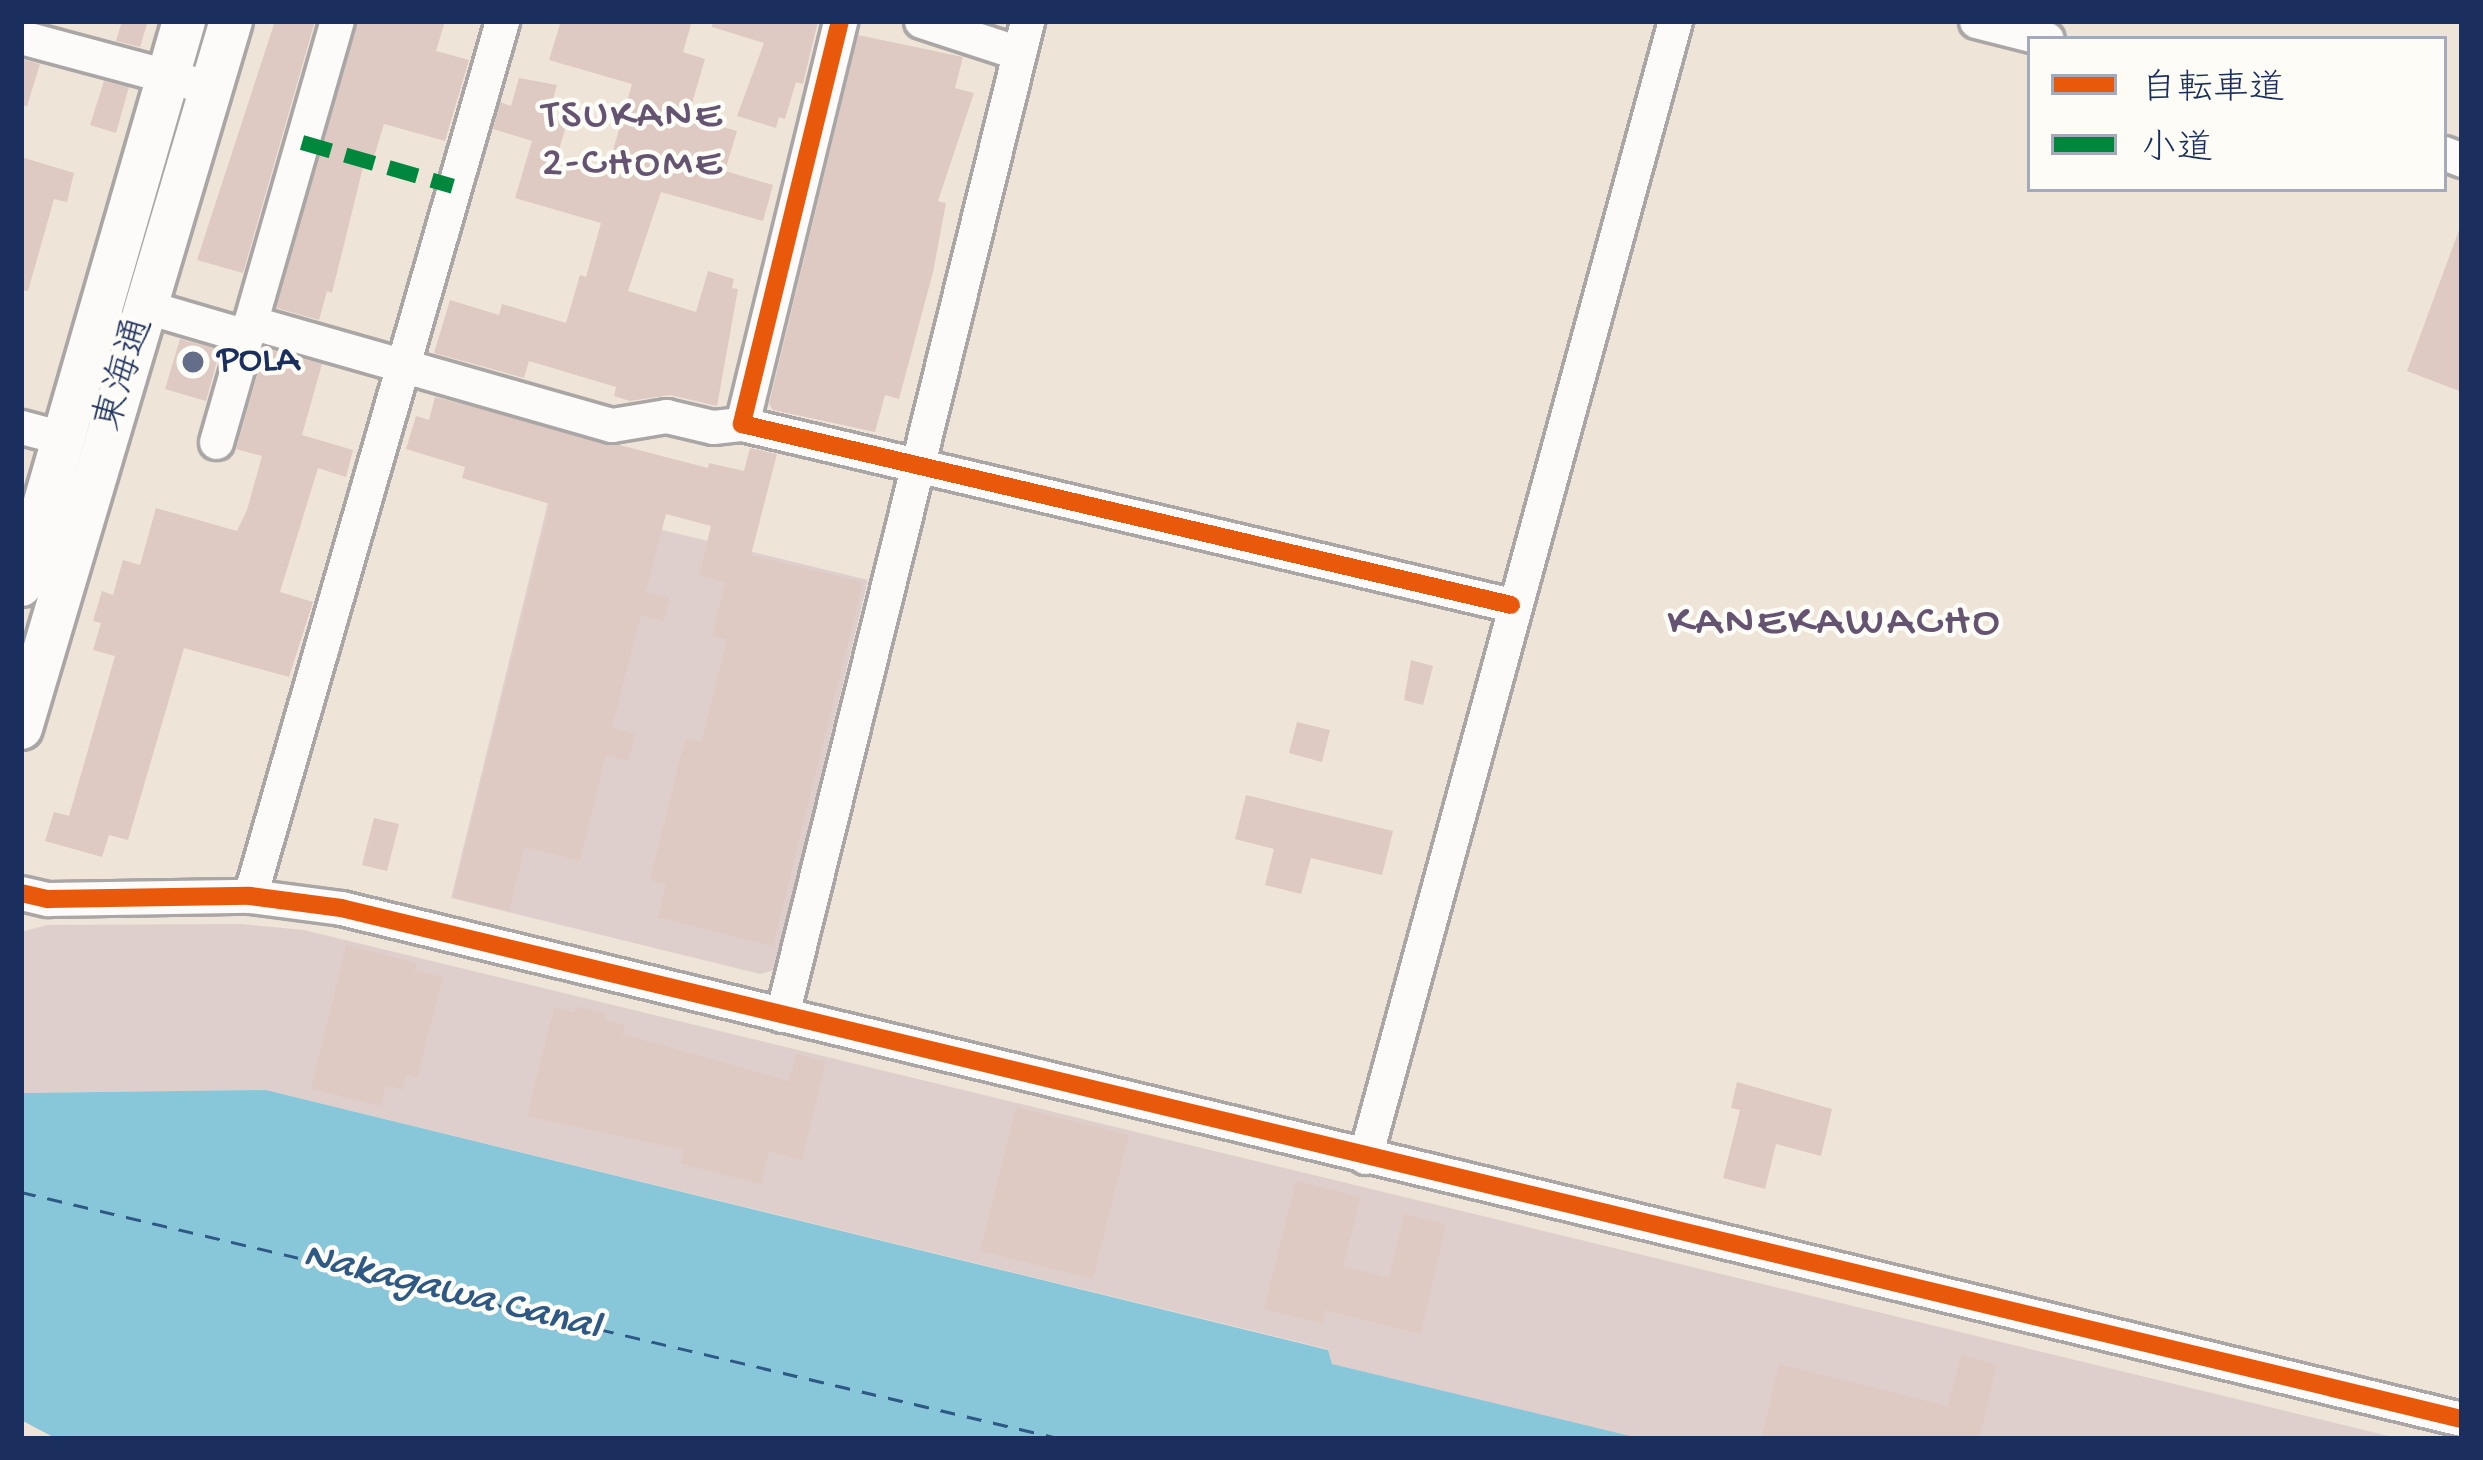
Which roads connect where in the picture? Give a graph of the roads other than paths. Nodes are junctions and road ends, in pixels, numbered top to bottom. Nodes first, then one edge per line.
1 (184, 21) edge
2 (231, 21) edge
3 (338, 21) edge
4 (502, 21) edge
5 (841, 21) edge
6 (921, 21) edge
7 (1675, 21) edge
8 (1976, 21) edge
9 (2035, 36) edge
10 (21, 37) edge
11 (1023, 37) edge
12 (168, 76) junction
13 (212, 88) junction
14 (147, 307) junction
15 (248, 329) junction
16 (400, 362) junction
17 (742, 424) junction
18 (21, 427) edge
19 (63, 438) junction
20 (216, 442) dead end
21 (916, 468) junction
22 (21, 585) edge
23 (1511, 605) junction
24 (21, 728) edge
25 (21, 892) edge
26 (250, 896) junction
27 (782, 1015) junction
28 (1364, 1157) junction
29 (2462, 1419) edge

1 - 12 main road
2 - 13 main road, 東海通
3 - 15 street
4 - 16 street
5 - 17 street
6 - 11 street
7 - 23 street
8 - 9 street
10 - 12 street
11 - 21 street
12 - 13 street
12 - 19 main road
13 - 14 main road, 東海通
14 - 15 street
14 - 24 main road, 東海通
15 - 16 street
15 - 20 street
16 - 17 street
16 - 26 street
17 - 21 street
18 - 19 street
19 - 22 main road
21 - 23 street
21 - 27 street
23 - 28 street
25 - 26 street
26 - 27 street
27 - 28 street
28 - 29 street

